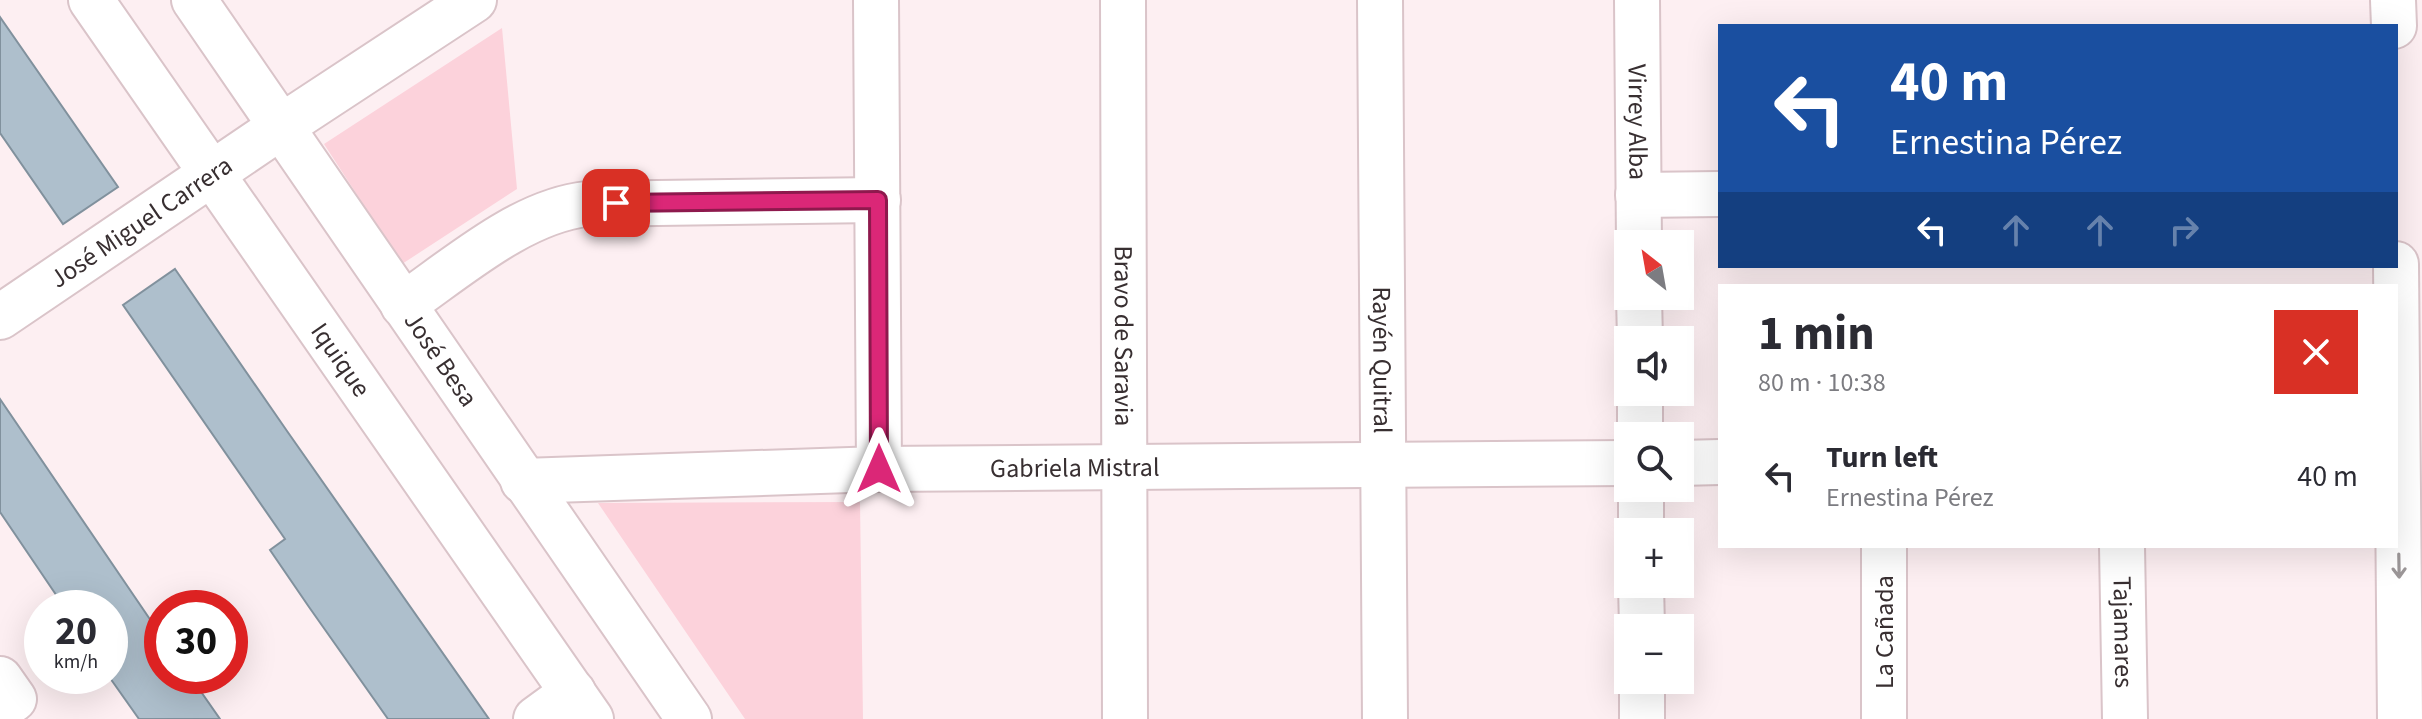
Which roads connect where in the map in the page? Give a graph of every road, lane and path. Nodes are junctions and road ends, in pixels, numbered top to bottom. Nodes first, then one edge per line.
1 (91, 0) edge
2 (194, 0) edge
3 (474, 0) edge
4 (876, 0) edge
5 (1123, 0) edge
6 (1380, 0) edge
7 (1637, 0) edge
8 (2393, 0) edge
9 (2394, 24) edge
10 (282, 126) junction
11 (210, 174) junction
12 (1718, 194) edge
13 (1638, 195) junction
14 (878, 200) junction
15 (1639, 230) edge
16 (403, 305) junction
17 (2398, 307) edge
18 (0, 317) edge
19 (2405, 457) edge
20 (1718, 462) edge
21 (1614, 463) edge
22 (1694, 463) edge
23 (1383, 465) junction
24 (1124, 467) junction
25 (879, 469) junction
26 (523, 481) junction
27 (1884, 548) edge
28 (2122, 548) edge
29 (1642, 694) edge
30 (582, 706) edge
31 (536, 719) edge
32 (689, 719) edge
33 (1125, 719) edge
34 (1385, 719) edge
35 (1642, 719) edge
36 (1884, 719) edge
37 (2125, 719) edge
38 (2400, 719) edge

1 - 11 street, Iquique
2 - 10 street, José Besa
3 - 10 street, José Miguel Carrera
4 - 14 street
5 - 24 street, Bravo de Saravia
6 - 23 street, Rayén Quitral
7 - 13 street, Virrey Alba
8 - 9 street
10 - 11 street, José Miguel Carrera
10 - 16 street, José Besa
11 - 18 street, José Miguel Carrera
11 - 30 street, Iquique
12 - 13 street
13 - 15 street, Virrey Alba
14 - 16 street
14 - 25 street
16 - 26 street, José Besa
17 - 19 street
19 -> 38 street
20 - 22 street
21 - 23 street, Gabriela Mistral
23 - 24 street, Gabriela Mistral
23 - 34 street, Rayén Quitral
24 - 25 street, Gabriela Mistral
24 - 33 street, Bravo de Saravia
25 - 26 street, Gabriela Mistral
26 - 32 street, José Besa
27 - 36 street, La Cañada
28 - 37 street, Tajamares
29 - 35 street
30 - 31 street

